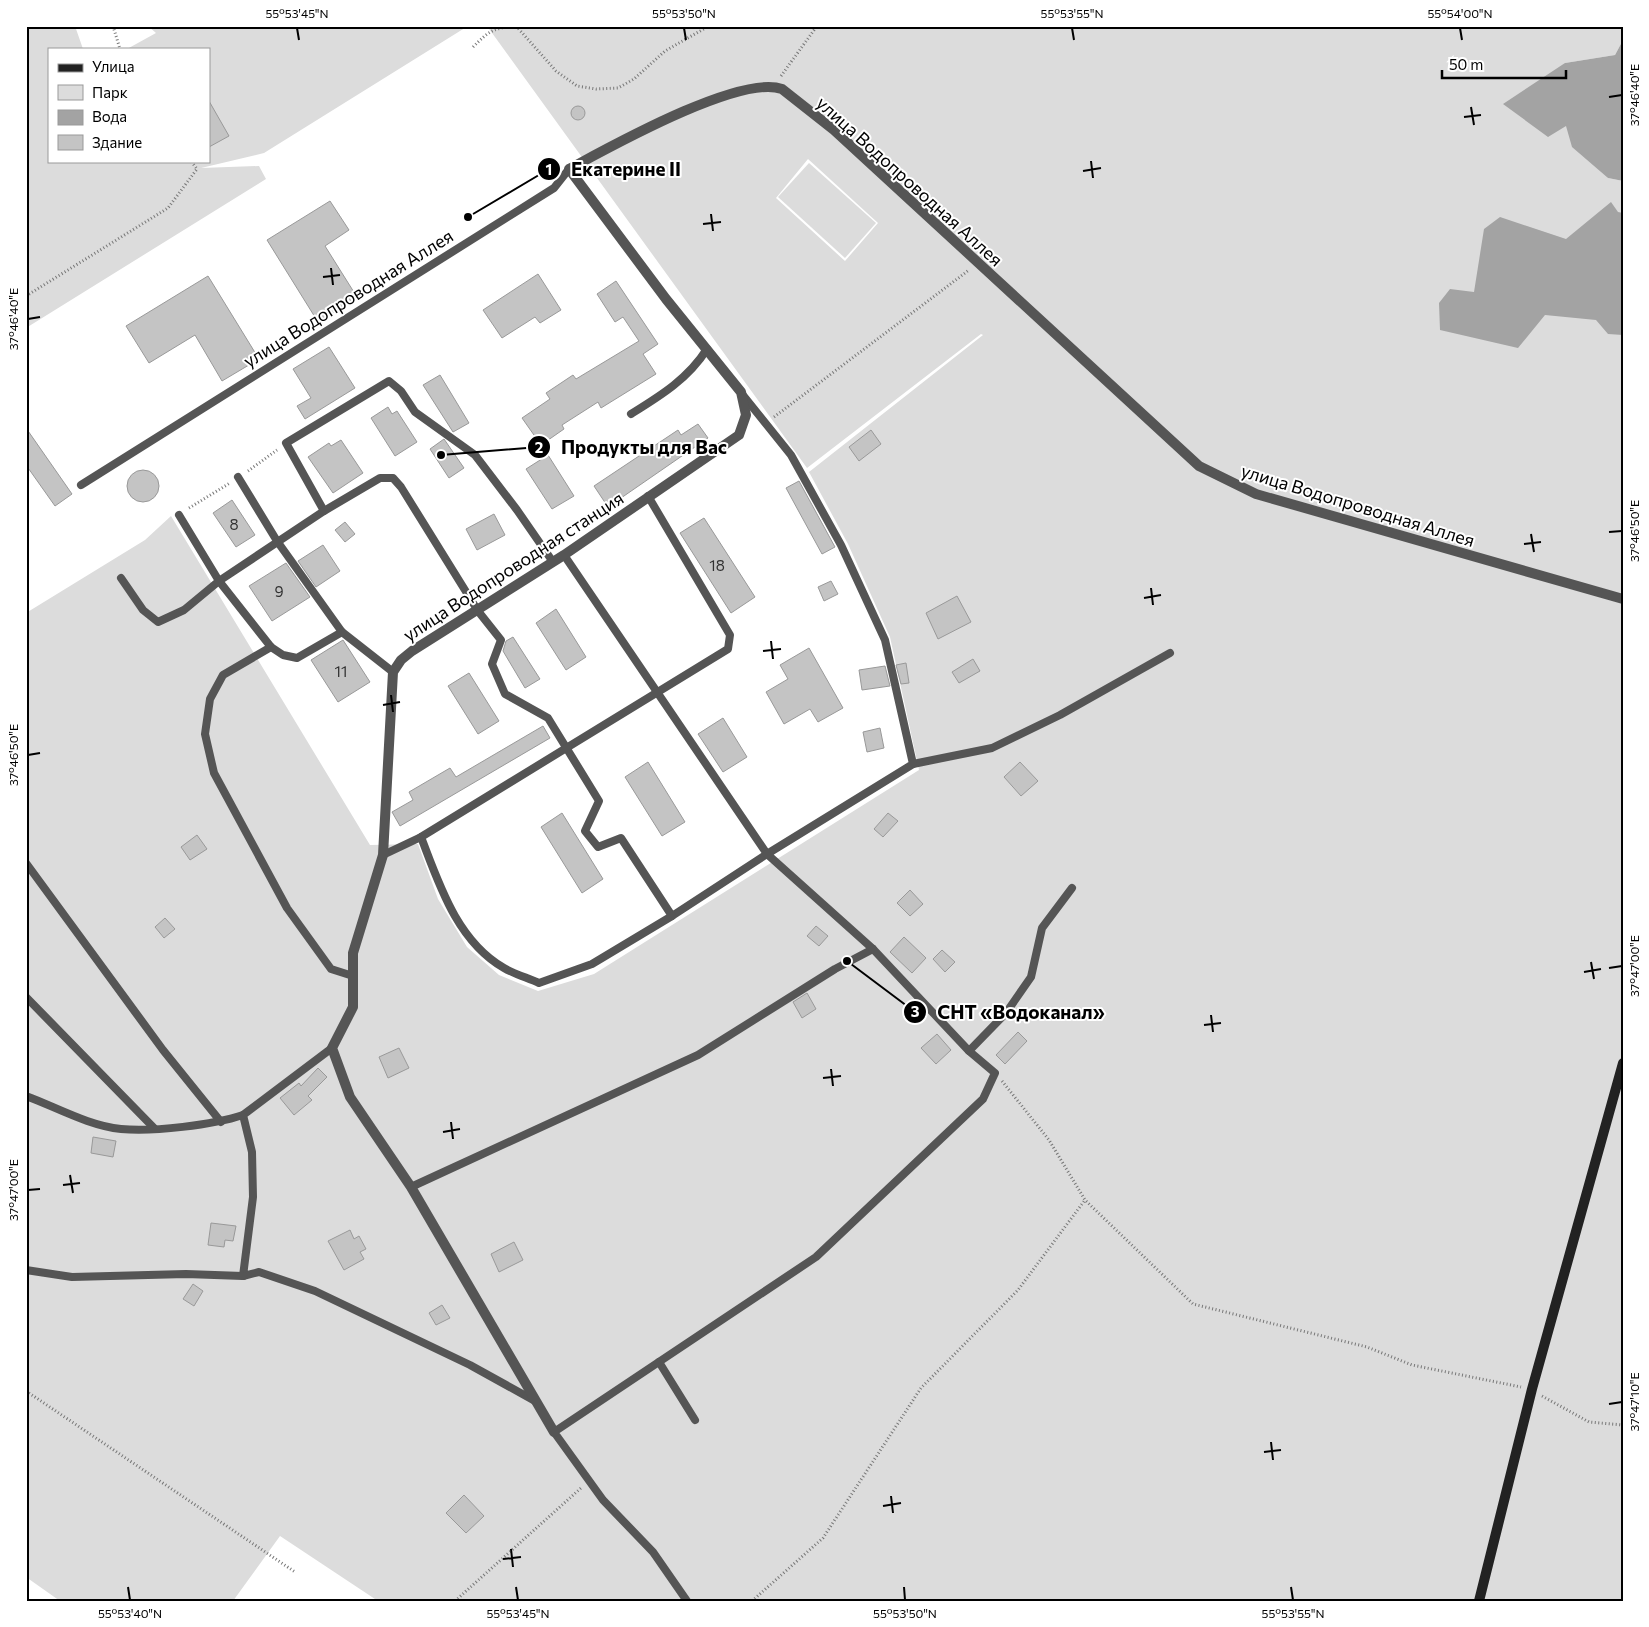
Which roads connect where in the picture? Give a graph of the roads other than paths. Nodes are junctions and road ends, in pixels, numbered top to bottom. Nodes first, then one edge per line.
1 (569, 169) junction
2 (707, 349) junction
3 (741, 392) junction
4 (630, 414) dead end
5 (238, 477) dead end
6 (81, 485) dead end
7 (648, 496) junction
8 (324, 511) junction
9 (179, 514) dead end
10 (277, 541) junction
11 (564, 555) junction
12 (553, 562) junction
13 (121, 578) dead end
14 (219, 581) junction
15 (1623, 600) edge
16 (478, 611) junction
17 (342, 632) junction
18 (271, 647) junction
19 (1170, 653) dead end
20 (393, 672) junction
21 (658, 690) junction
22 (568, 747) junction
23 (913, 764) junction
24 (421, 837) junction
25 (767, 854) junction
26 (383, 855) junction
27 (26, 863) edge
28 (1072, 888) dead end
29 (672, 916) junction
30 (872, 949) junction
31 (353, 976) junction
32 (26, 997) edge
33 (332, 1048) junction
34 (969, 1051) junction
35 (1623, 1063) edge
36 (26, 1096) edge
37 (243, 1115) junction
38 (221, 1122) junction
39 (154, 1128) junction
40 (411, 1187) junction
41 (26, 1270) edge
42 (243, 1276) junction
43 (659, 1362) junction
44 (537, 1402) junction
45 (695, 1420) dead end
46 (554, 1432) junction
47 (687, 1601) edge
48 (1479, 1601) edge

1 - 2 street
1 - 6 lane, улица Водопроводная Аллея
1 - 15 street, улица Водопроводная Аллея
2 - 3 street
2 - 4 lane
3 - 7 street, улица Водопроводная станция
3 - 23 lane
5 - 10 lane
7 - 11 street, улица Водопроводная станция
7 - 21 lane
8 - 10 lane
8 - 12 lane
8 - 16 lane
9 - 14 lane
10 - 14 lane
10 - 17 lane
11 - 12 street, улица Водопроводная станция
11 - 21 lane
12 - 16 street, улица Водопроводная станция
13 - 14 lane
14 - 18 lane
16 - 20 street, улица Водопроводная станция
16 - 22 lane
17 - 18 lane
17 - 20 lane
18 - 31 lane
19 - 23 lane
20 - 26 street
21 - 22 lane
21 - 25 lane
22 - 24 lane
22 - 29 lane
23 - 25 lane
24 - 26 lane
24 - 29 lane
25 - 29 lane
25 - 30 lane
26 - 31 street
27 - 38 lane
28 - 34 lane
30 - 34 lane
30 - 40 lane
31 - 33 street
32 - 39 lane
33 - 37 lane
33 - 40 street
34 - 43 lane
35 - 48 street
36 - 39 lane
37 - 38 lane
37 - 42 lane
38 - 39 lane
40 - 44 street
41 - 42 lane
42 - 44 lane
43 - 45 lane
43 - 46 lane
44 - 46 street
46 - 47 lane

